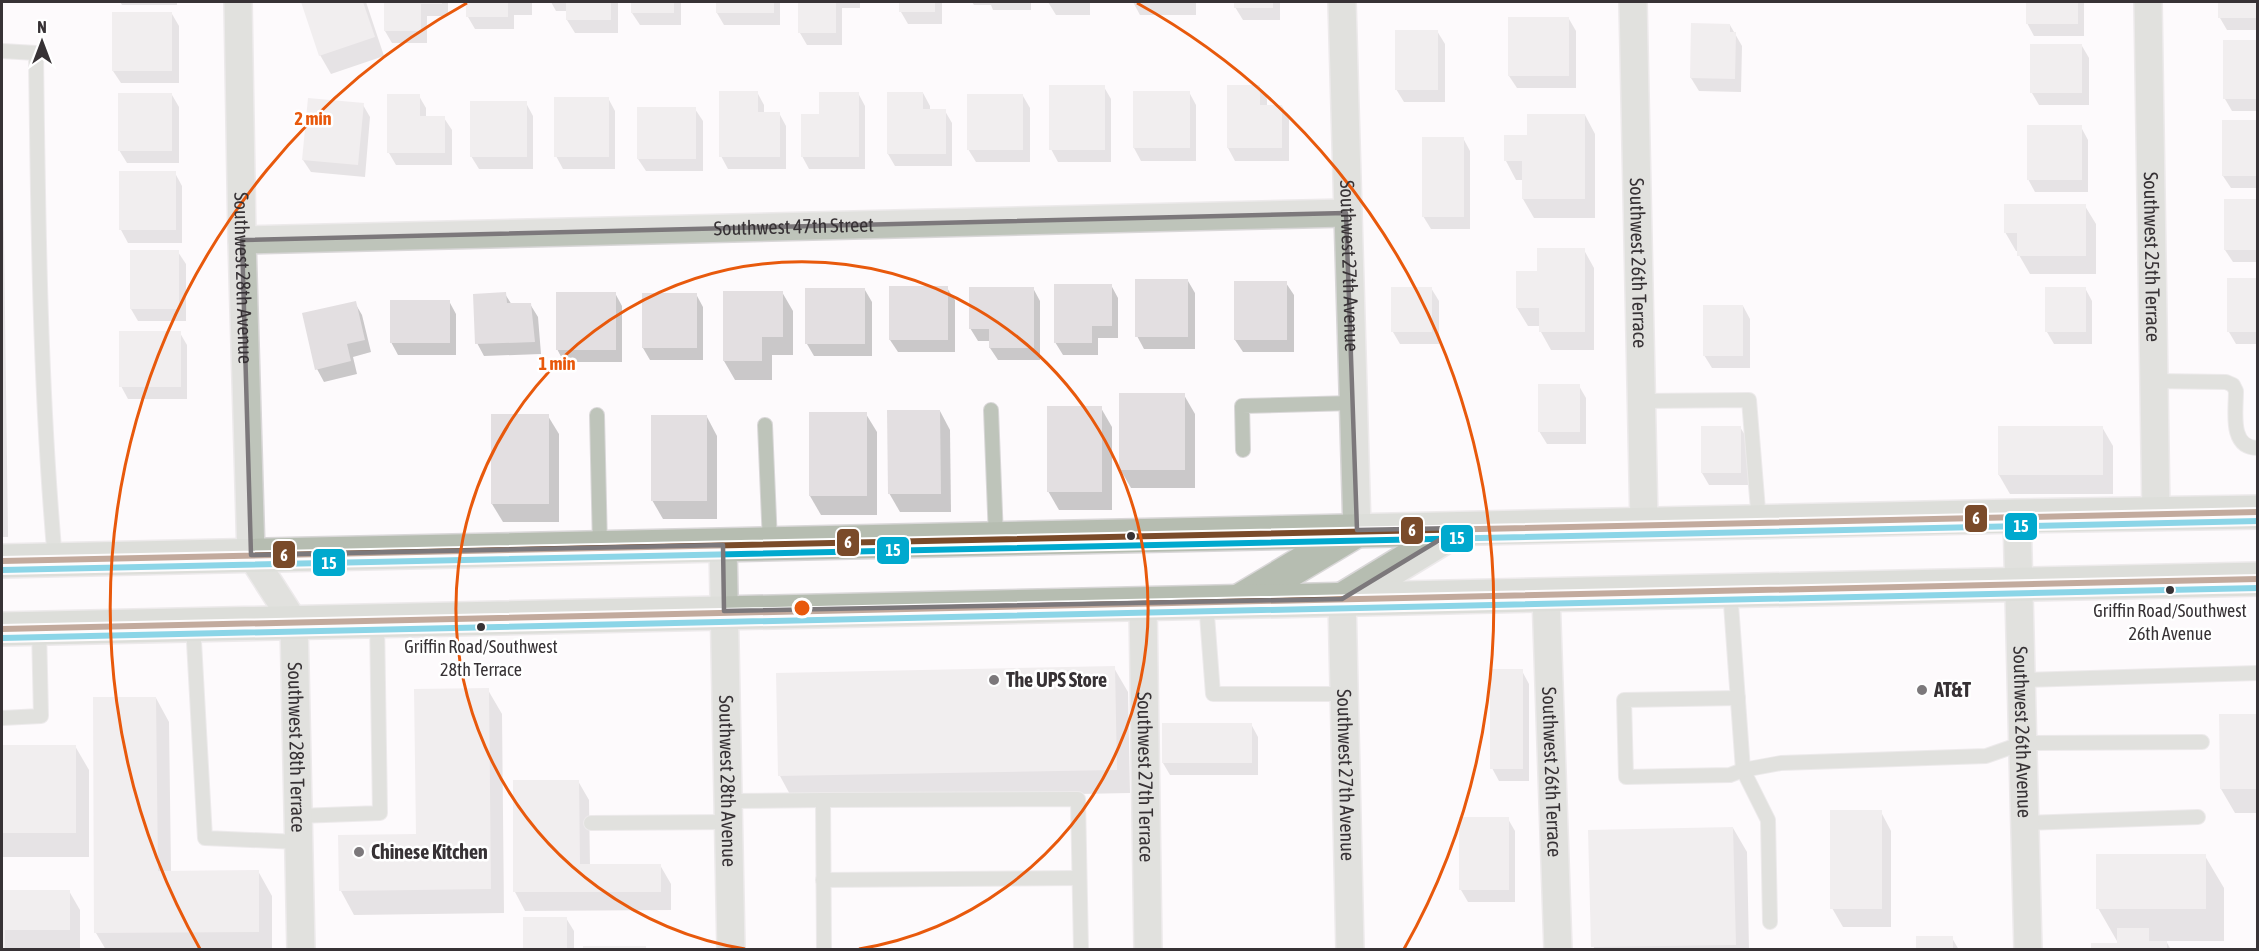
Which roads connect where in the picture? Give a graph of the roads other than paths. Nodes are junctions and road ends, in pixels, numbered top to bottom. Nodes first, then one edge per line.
1 (238, 2) edge
2 (1342, 2) edge
3 (1633, 2) edge
4 (2148, 2) edge
5 (2, 51) edge
6 (1346, 213) junction
7 (242, 240) junction
8 (2154, 381) junction
9 (1641, 401) junction
10 (1353, 404) junction
11 (992, 410) dead end
12 (597, 416) dead end
13 (765, 424) dead end
14 (2258, 448) edge
15 (1243, 450) dead end
16 (2258, 512) edge
17 (2156, 514) junction
18 (2017, 516) junction
19 (1759, 522) junction
20 (1644, 524) junction
21 (1460, 528) junction
22 (1357, 530) junction
23 (996, 538) junction
24 (770, 543) junction
25 (723, 545) junction
26 (600, 547) junction
27 (251, 555) junction
28 (55, 560) junction
29 (2, 561) edge
30 (2258, 579) edge
31 (2019, 584) junction
32 (1730, 590) junction
33 (1546, 595) junction
34 (1342, 600) junction
35 (1240, 601) junction
36 (1206, 602) junction
37 (1143, 603) junction
38 (724, 612) junction
39 (377, 620) junction
40 (294, 622) junction
41 (193, 624) junction
42 (39, 628) junction
43 (2, 629) edge
44 (2258, 673) edge
45 (2021, 680) junction
46 (1344, 694) junction
47 (1738, 698) junction
48 (2, 717) edge
49 (2202, 742) dead end
50 (2023, 743) junction
51 (1743, 770) junction
52 (824, 800) junction
53 (729, 812) junction
54 (2198, 817) dead end
55 (591, 823) dead end
56 (2025, 823) junction
57 (299, 829) junction
58 (1079, 878) junction
59 (824, 880) junction
60 (1770, 922) dead end
61 (301, 950) edge
62 (731, 950) edge
63 (824, 950) edge
64 (1081, 950) edge
65 (1148, 950) edge
66 (1350, 950) edge
67 (1558, 950) edge
68 (2028, 950) edge

1 - 7 street, Southwest 28th Avenue
2 - 6 street, Southwest 27th Avenue
3 - 9 street, Southwest 26th Terrace
4 - 8 street, Southwest 25th Terrace
5 - 28 lane
6 - 7 street, Southwest 47th Street
6 - 10 street, Southwest 27th Avenue
7 - 27 street, Southwest 28th Avenue
8 - 14 lane
8 - 17 street, Southwest 25th Terrace
9 - 19 lane
9 - 20 street, Southwest 26th Terrace
10 - 15 lane
10 - 22 street, Southwest 27th Avenue
11 - 23 lane
12 - 26 lane
13 - 24 lane
16 - 17 main road
17 - 18 main road
18 - 19 main road
18 - 31 street, Southwest 26th Avenue
19 - 20 main road
20 - 21 main road
21 - 22 main road
21 - 34 main road
22 - 23 main road
22 - 35 main road
23 - 24 main road
24 - 25 main road
25 - 26 main road
25 - 38 street, Southwest 28th Avenue
26 - 27 main road
27 - 28 main road
27 - 40 street
28 - 29 main road
30 - 31 main road
31 - 32 main road
31 - 45 street, Southwest 26th Avenue
32 - 33 main road
32 - 47 lane
33 - 34 main road
33 - 67 street, Southwest 26th Terrace
34 - 35 main road
34 - 46 street, Southwest 27th Avenue
35 - 36 main road
36 - 37 main road
36 - 46 lane
37 - 38 main road
37 - 65 street, Southwest 27th Terrace
38 - 39 main road
38 - 53 street, Southwest 28th Avenue
39 - 40 main road
39 - 57 lane
40 - 41 main road
40 - 57 street, Southwest 28th Terrace
41 - 42 main road
41 - 57 lane
42 - 43 main road
42 - 48 lane
44 - 45 lane
45 - 50 street, Southwest 26th Avenue
46 - 66 street, Southwest 27th Avenue
47 - 51 lane
47 - 51 lane
49 - 50 lane
50 - 51 lane
50 - 56 street, Southwest 26th Avenue
51 - 60 lane
52 - 53 lane
52 - 58 lane
52 - 59 lane
53 - 55 lane
53 - 62 street, Southwest 28th Avenue
54 - 56 lane
56 - 68 street, Southwest 26th Avenue
57 - 61 street, Southwest 28th Terrace
58 - 59 lane
58 - 64 lane
59 - 63 lane

